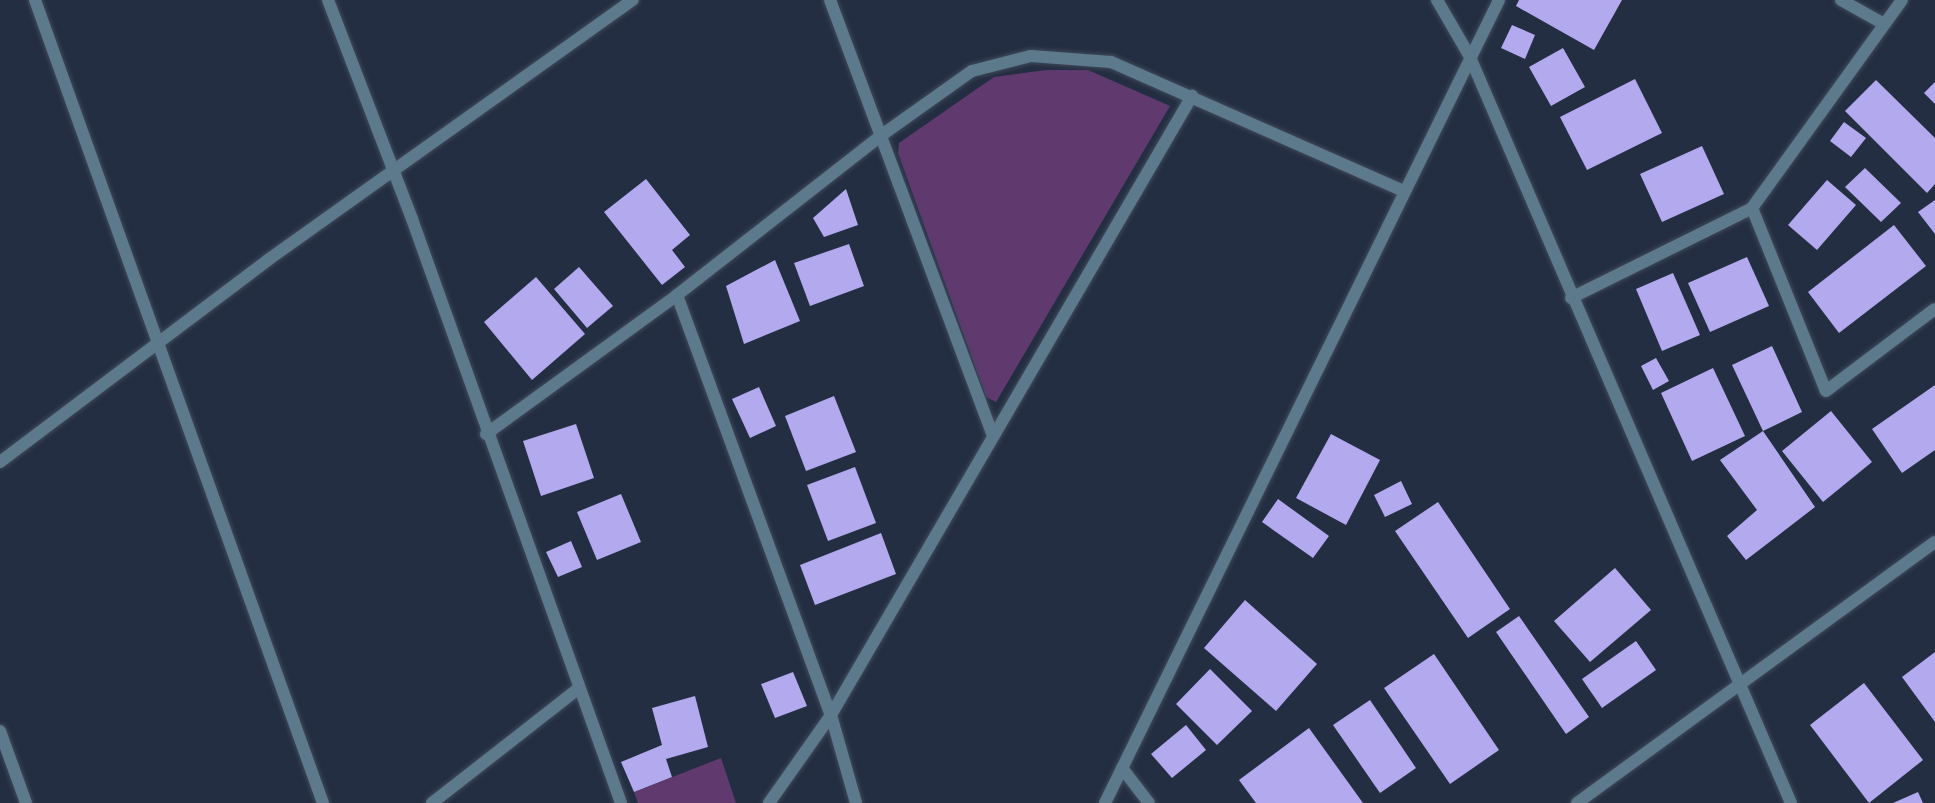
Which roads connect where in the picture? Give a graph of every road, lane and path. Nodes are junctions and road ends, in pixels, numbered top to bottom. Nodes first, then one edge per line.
1 (35, 0) edge
2 (328, 0) edge
3 (633, 0) edge
4 (830, 0) edge
5 (1437, 0) edge
6 (1499, 0) edge
7 (1841, 0) edge
8 (1902, 0) edge
9 (1884, 24) junction
10 (1470, 57) junction
11 (1192, 96) junction
12 (879, 137) junction
13 (392, 174) junction
14 (1404, 191) junction
15 (1752, 208) junction
16 (677, 295) junction
17 (1571, 298) junction
18 (1935, 309) edge
19 (158, 341) junction
20 (486, 434) junction
21 (993, 436) junction
22 (0, 462) edge
23 (1935, 542) edge
24 (1742, 683) junction
25 (578, 689) junction
26 (831, 714) junction
27 (0, 731) edge
28 (1122, 768) junction
29 (21, 801) edge
30 (323, 803) edge
31 (432, 803) edge
32 (621, 803) edge
33 (769, 803) edge
34 (856, 803) edge
35 (1105, 803) edge
36 (1149, 803) edge
37 (1576, 803) edge
38 (1791, 803) edge

1 - 19 street
2 - 13 street
3 - 13 street
4 - 12 street
5 - 10 street
6 - 10 street
7 - 9 street
8 - 9 street
9 - 15 street
10 - 14 street
10 - 17 street
11 - 12 street
11 - 14 street
11 - 21 street
12 - 16 street
12 - 21 street
13 - 19 street
13 - 20 street
14 - 28 street
15 - 17 street
15 - 18 street
16 - 20 street
16 - 26 street
17 - 24 street
19 - 22 street
19 - 30 street
20 - 25 street
21 - 26 street
23 - 24 street
24 - 37 street
24 - 38 street
25 - 31 street
25 - 32 street
26 - 33 street
26 - 34 street
27 - 29 street
28 - 35 street
28 - 36 street

